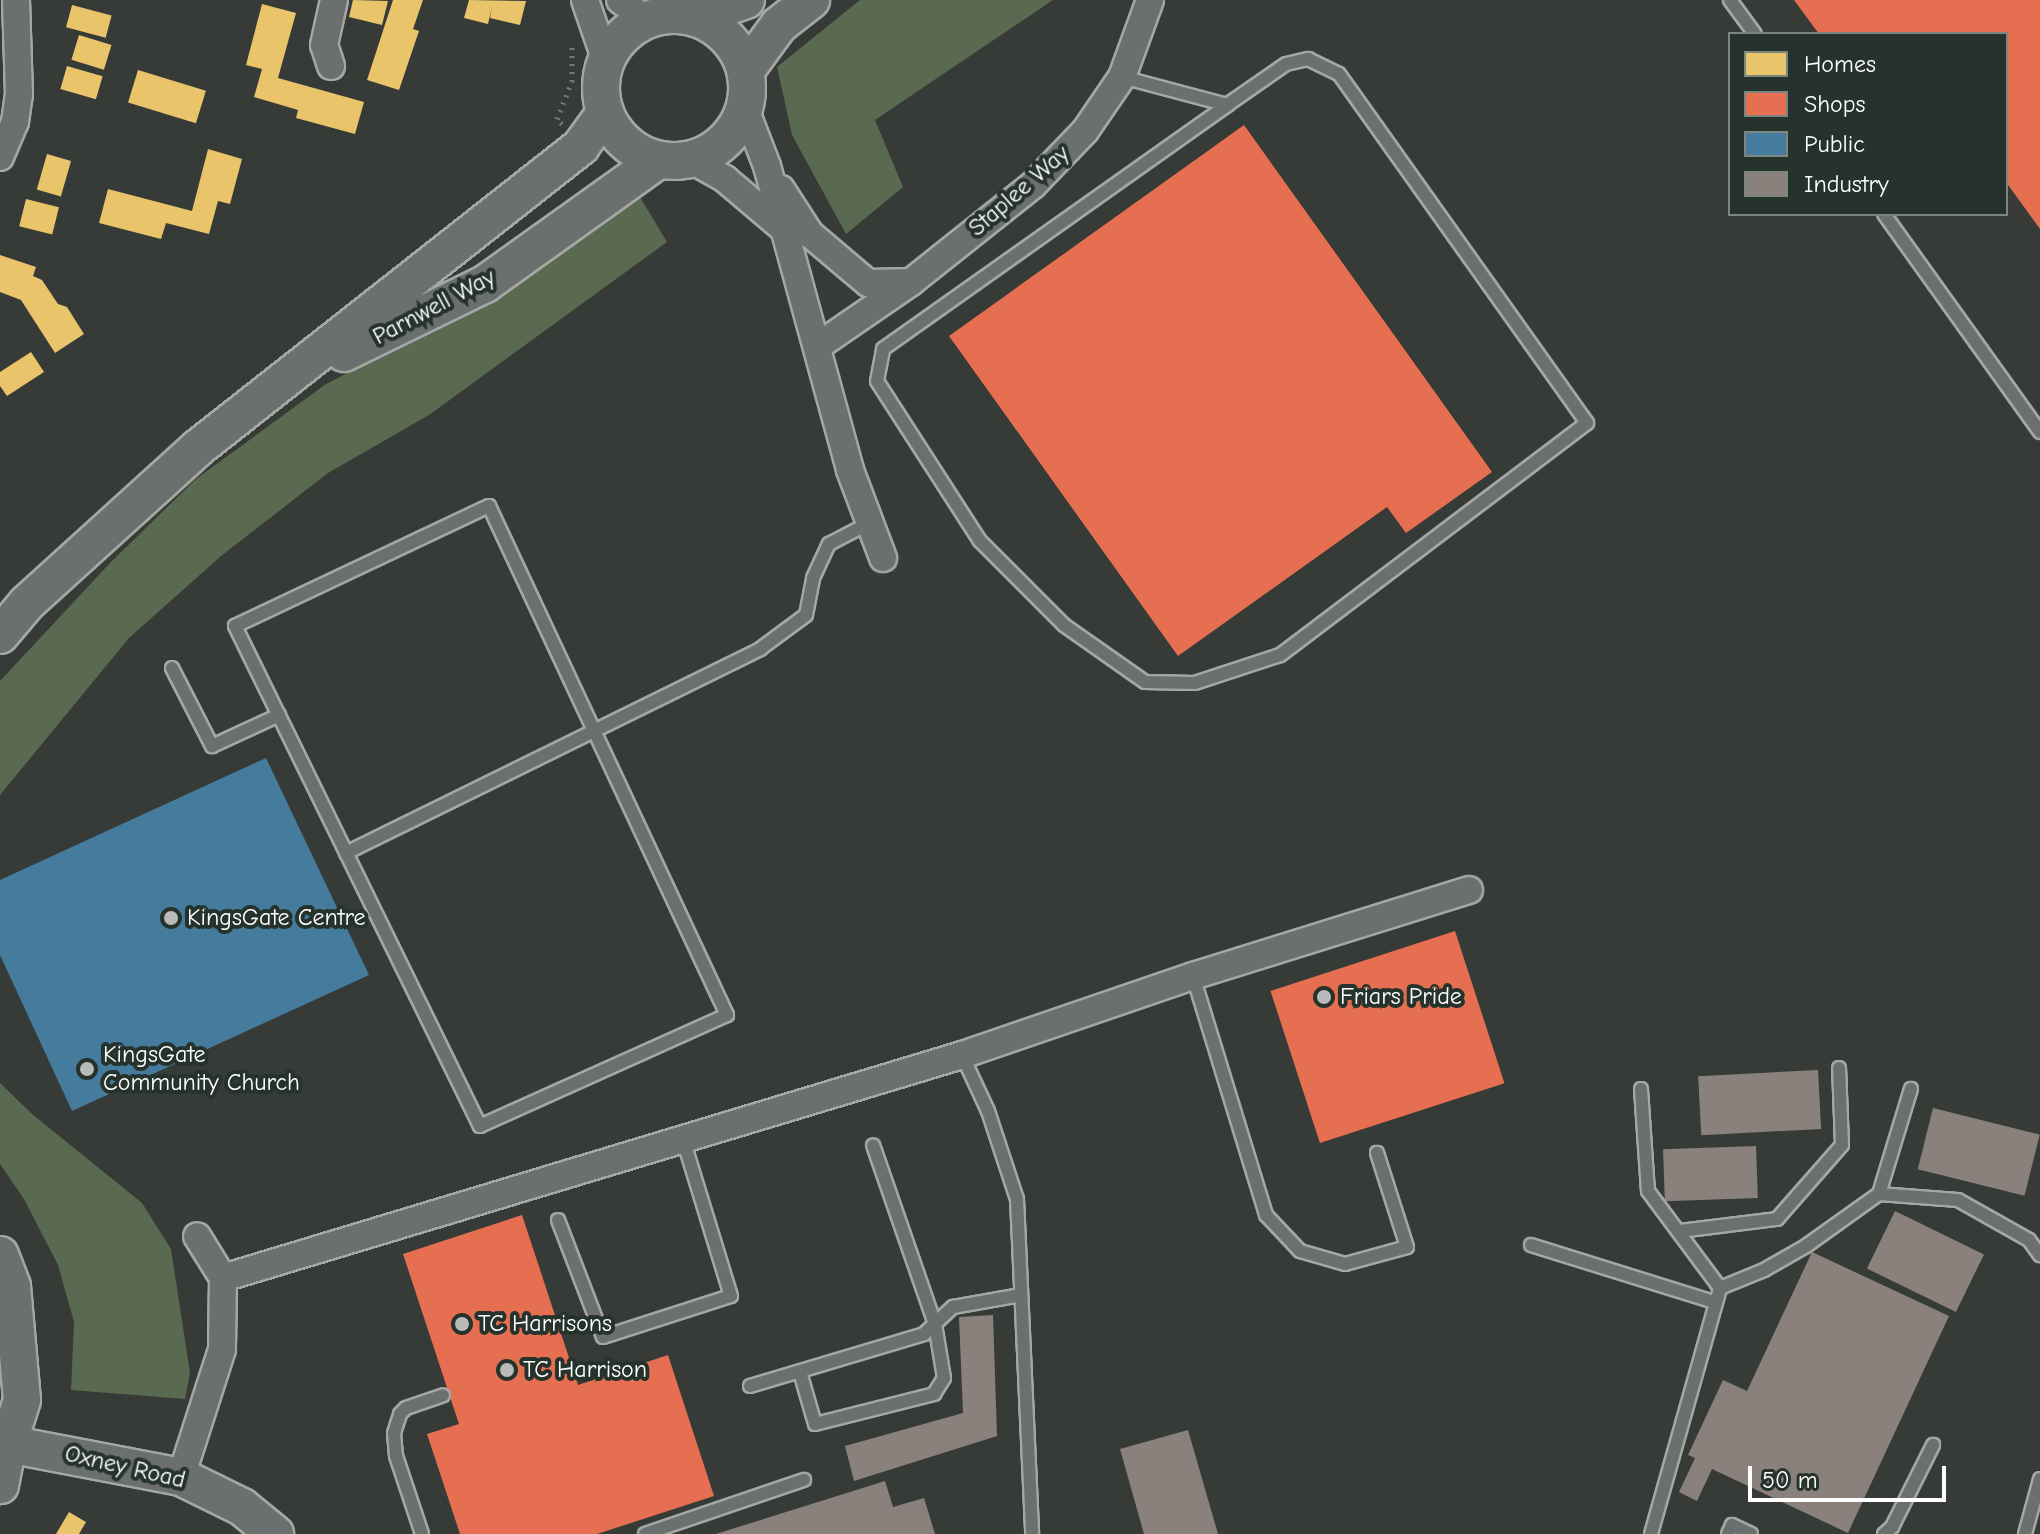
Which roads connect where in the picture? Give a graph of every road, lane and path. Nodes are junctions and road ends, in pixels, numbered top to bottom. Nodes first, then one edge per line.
1 (16, 0) edge
2 (334, 0) edge
3 (585, 0) edge
4 (746, 0) edge
5 (811, 0) edge
6 (1150, 0) edge
7 (1730, 0) edge
8 (633, 10) edge
9 (695, 18) junction
10 (1754, 32) edge
11 (573, 40) dead end
12 (606, 61) junction
13 (331, 66) dead end
14 (746, 70) junction
15 (1122, 77) junction
16 (1227, 105) junction
17 (745, 109) junction
18 (605, 113) junction
19 (581, 146) junction
20 (0, 157) edge
21 (674, 160) junction
22 (767, 166) junction
23 (1885, 216) edge
24 (784, 229) junction
25 (911, 282) junction
26 (818, 346) junction
27 (280, 384) junction
28 (2040, 432) edge
29 (871, 522) junction
30 (883, 558) dead end
31 (0, 635) edge
32 (172, 668) dead end
33 (279, 715) junction
34 (594, 733) junction
35 (346, 853) junction
36 (1469, 890) dead end
37 (1193, 976) junction
38 (962, 1055) junction
39 (1839, 1068) dead end
40 (1641, 1089) dead end
41 (1911, 1089) dead end
42 (683, 1139) junction
43 (873, 1145) dead end
44 (1377, 1153) dead end
45 (1879, 1194) junction
46 (558, 1220) dead end
47 (1680, 1231) junction
48 (197, 1236) dead end
49 (1531, 1245) dead end
50 (0, 1255) edge
51 (2040, 1255) edge
52 (223, 1278) junction
53 (1720, 1288) junction
54 (1021, 1295) junction
55 (1714, 1302) junction
56 (935, 1324) junction
57 (800, 1372) junction
58 (750, 1386) dead end
59 (443, 1395) dead end
60 (4, 1434) edge
61 (1933, 1445) dead end
62 (181, 1477) junction
63 (2040, 1479) edge
64 (804, 1480) dead end
65 (0, 1485) edge
66 (275, 1534) edge
67 (422, 1534) edge
68 (645, 1534) edge
69 (1032, 1534) edge
70 (1651, 1534) edge
71 (1728, 1534) edge
72 (1751, 1534) edge
73 (1884, 1534) edge
74 (2025, 1534) edge

1 - 20 street
2 - 13 street
3 - 12 street
4 - 9 street
5 - 14 street
6 - 15 street, Staplee Way
7 - 10 lane
8 - 9 street
8 - 12 street
9 - 14 street
11 - 19 path
12 - 18 street
14 - 17 street
15 - 16 lane
15 - 25 street, Staplee Way
16 - 16 lane
17 - 21 street
17 - 22 street
18 - 19 street, Parnwell Way
18 - 21 street
19 - 27 street, Parnwell Way
21 - 24 street
21 - 27 street, Parnwell Way
22 - 24 street
22 - 25 street
23 - 28 lane
24 - 26 street
25 - 26 street, Staplee Way
26 - 29 street
27 - 31 street, Parnwell Way
29 - 30 street
29 - 34 lane
32 - 33 lane
33 - 34 lane
33 - 35 lane
34 - 35 lane
34 - 35 lane
36 - 37 street
37 - 38 street
37 - 44 lane
38 - 42 street
38 - 54 lane
39 - 47 lane
40 - 47 lane
41 - 45 lane
42 - 46 lane
42 - 52 street
43 - 56 lane
45 - 51 lane
45 - 53 lane
47 - 53 lane
48 - 52 street
49 - 55 lane
50 - 60 street
52 - 62 street
53 - 55 lane
54 - 56 lane
54 - 69 lane
55 - 70 lane
56 - 57 lane
56 - 57 lane
57 - 58 lane
59 - 67 lane
60 - 62 street, Oxney Road
60 - 65 street
61 - 73 lane
62 - 66 street, Oxney Road
63 - 74 lane
64 - 68 lane
71 - 72 lane

